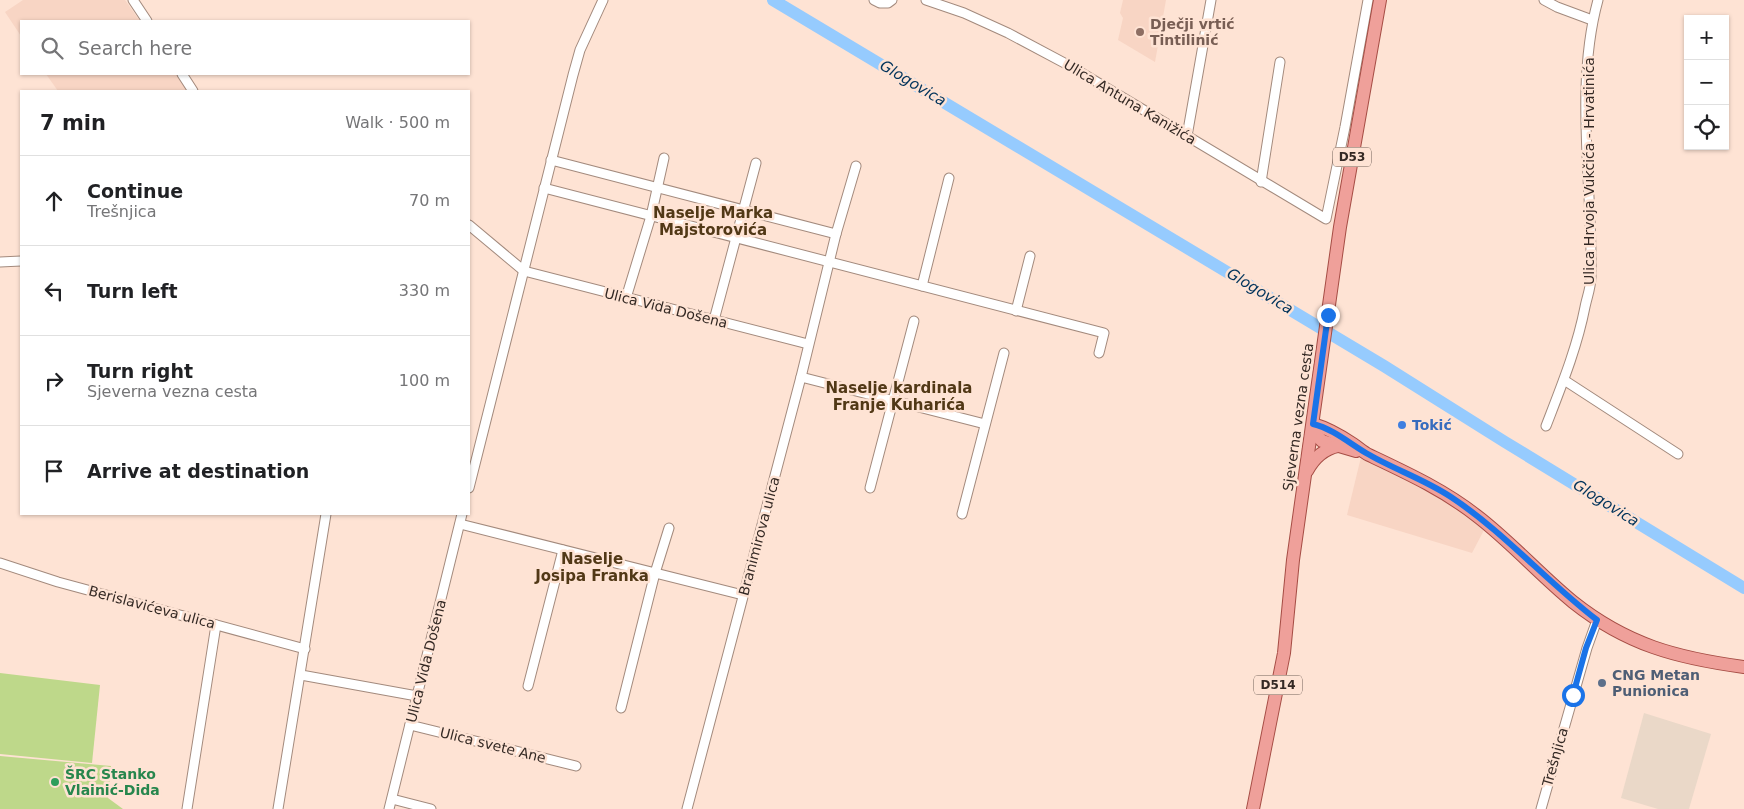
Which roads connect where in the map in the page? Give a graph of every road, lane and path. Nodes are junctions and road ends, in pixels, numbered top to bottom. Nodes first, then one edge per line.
1 (133, 0) edge
2 (603, 0) edge
3 (874, 0) edge
4 (926, 0) edge
5 (1211, 0) edge
6 (1368, 0) edge
7 (1380, 0) edge
8 (1544, 0) edge
9 (1598, 0) edge
10 (890, 2) edge
11 (146, 20) edge
12 (1592, 20) junction
13 (1280, 62) dead end
14 (183, 75) edge
15 (193, 90) edge
16 (1351, 129) junction
17 (1187, 136) junction
18 (664, 158) dead end
19 (551, 160) junction
20 (756, 163) dead end
21 (856, 166) dead end
22 (949, 178) dead end
23 (1261, 182) junction
24 (544, 188) junction
25 (657, 188) junction
26 (743, 210) junction
27 (651, 216) junction
28 (470, 226) edge
29 (836, 234) junction
30 (736, 238) junction
31 (1030, 256) dead end
32 (20, 261) edge
33 (0, 262) edge
34 (829, 263) junction
35 (524, 271) junction
36 (922, 286) junction
37 (626, 298) junction
38 (1016, 311) junction
39 (714, 320) junction
40 (914, 322) dead end
41 (808, 344) junction
42 (1099, 353) dead end
43 (1004, 354) dead end
44 (801, 377) junction
45 (1564, 380) junction
46 (892, 400) junction
47 (985, 424) junction
48 (1546, 426) dead end
49 (1312, 428) junction
50 (1338, 446) junction
51 (1366, 453) junction
52 (1678, 454) dead end
53 (1305, 476) junction
54 (470, 484) edge
55 (870, 488) dead end
56 (962, 514) dead end
57 (326, 515) edge
58 (462, 515) edge
59 (460, 524) junction
60 (669, 528) dead end
61 (563, 550) junction
62 (0, 563) edge
63 (655, 573) junction
64 (743, 594) junction
65 (1597, 620) junction
66 (216, 624) junction
67 (305, 649) junction
68 (1744, 667) edge
69 (300, 675) junction
70 (528, 686) dead end
71 (417, 696) junction
72 (621, 708) dead end
73 (410, 725) junction
74 (576, 766) dead end
75 (392, 800) junction
76 (187, 809) edge
77 (278, 809) edge
78 (389, 809) edge
79 (431, 809) edge
80 (687, 809) edge
81 (1253, 809) edge
82 (1541, 809) edge

1 - 11 street
2 - 19 street
3 - 10 street
4 - 17 street, Ulica Antuna Kanižića
5 - 17 street
6 - 16 street
7 - 16 main road, Sjeverna vezna cesta / D53
8 - 12 street
9 - 12 street, Ulica Hrvoja Vukčića - Hrvatinića
12 - 45 street, Ulica Hrvoja Vukčića - Hrvatinića
13 - 23 street
14 - 15 street
16 - 23 street, Ulica Antuna Kanižića
16 - 49 main road, Sjeverna vezna cesta / D53
17 - 23 street, Ulica Antuna Kanižića
18 - 25 street
19 - 24 street
19 - 25 street
20 - 26 street
21 - 29 street, Branimirova ulica
22 - 36 street
24 - 27 street
24 - 35 street
25 - 26 street
25 - 27 street
26 - 29 street
26 - 30 street
27 - 30 street
27 - 37 street
28 - 35 street
29 - 34 street, Branimirova ulica
30 - 34 street
30 - 39 street
31 - 38 street
32 - 33 street
34 - 36 street
34 - 41 street, Branimirova ulica
35 - 37 street, Ulica Vida Došena
35 - 54 street
36 - 38 street
37 - 39 street, Ulica Vida Došena
38 - 42 street
39 - 41 street, Ulica Vida Došena
40 - 46 street
41 - 44 street, Branimirova ulica
43 - 47 street
44 - 46 street
44 - 64 street, Branimirova ulica
45 - 48 street, Ulica Hrvoja Vukčića - Hrvatinića
45 - 52 street
46 - 47 street
46 - 55 street
47 - 56 street
49 - 50 main road
49 - 51 main road
49 - 53 main road, Sjeverna vezna cesta / D514
50 - 51 main road
50 - 53 main road
51 - 65 main road
53 - 81 main road, Sjeverna vezna cesta / D514
57 - 67 street
58 - 59 street, Ulica Vida Došena
59 - 61 street
59 - 71 street, Ulica Vida Došena
60 - 63 street
61 - 63 street
61 - 70 street
62 - 66 street, Berislavićeva ulica
63 - 64 street
63 - 72 street
64 - 80 street, Branimirova ulica
65 - 68 main road
65 - 82 street, Trešnjica
66 - 67 street, Berislavićeva ulica
66 - 76 street
67 - 69 street
69 - 71 street
69 - 77 street
71 - 73 street, Ulica Vida Došena
73 - 74 street, Ulica svete Ane
73 - 75 street, Ulica Vida Došena
75 - 78 street, Ulica Vida Došena
75 - 79 street

